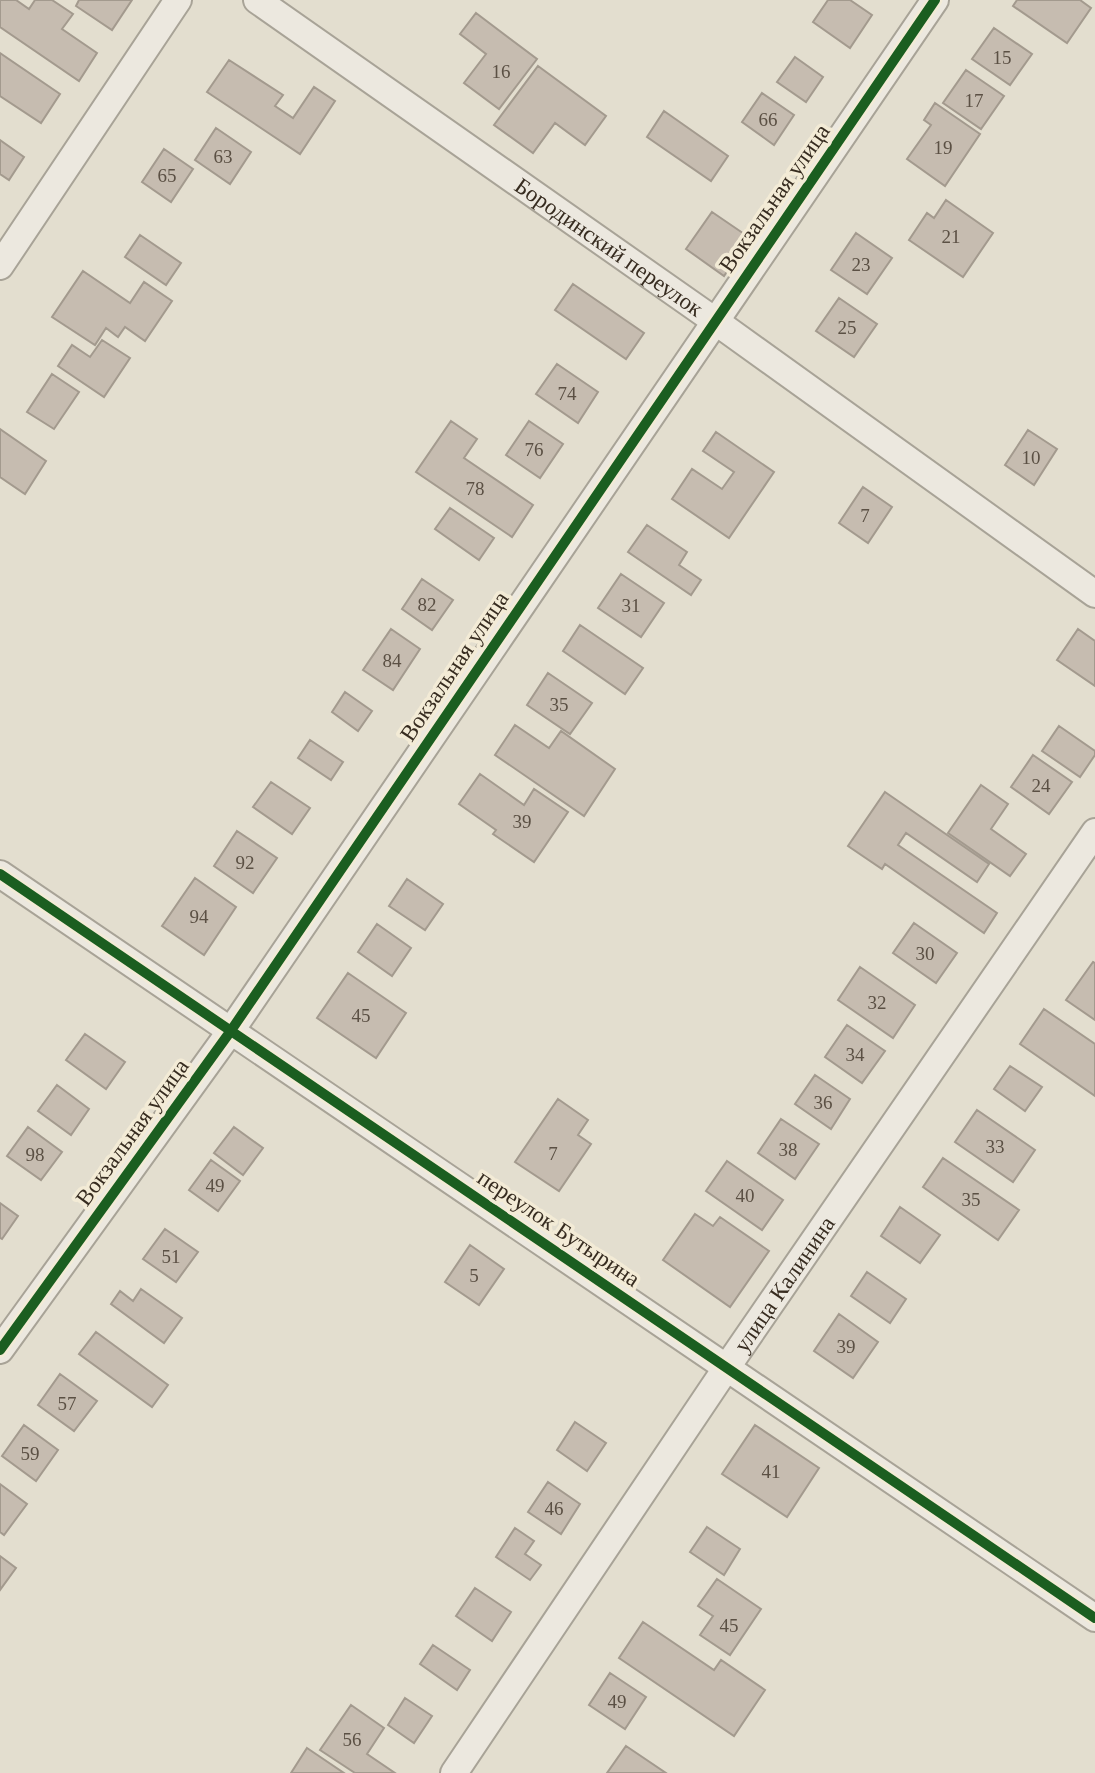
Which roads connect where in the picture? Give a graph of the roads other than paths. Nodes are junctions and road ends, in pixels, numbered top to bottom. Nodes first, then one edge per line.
1 (178, 0) edge
2 (257, 0) edge
3 (935, 0) edge
4 (0, 266) edge
5 (715, 321) junction
6 (1095, 594) edge
7 (1095, 832) edge
8 (0, 874) edge
9 (230, 1032) junction
10 (0, 1350) edge
11 (727, 1367) junction
12 (1095, 1618) edge
13 (454, 1773) edge

1 - 4 street
2 - 5 street, Бородинский переулок
3 - 5 street, Вокзальная улица
5 - 6 street, Бородинский переулок
5 - 9 street, Вокзальная улица
7 - 11 street, улица Калинина
8 - 9 street, переулок Бутырина
9 - 10 street, Вокзальная улица
9 - 11 street, переулок Бутырина
11 - 12 street, переулок Бутырина
11 - 13 street, улица Калинина

